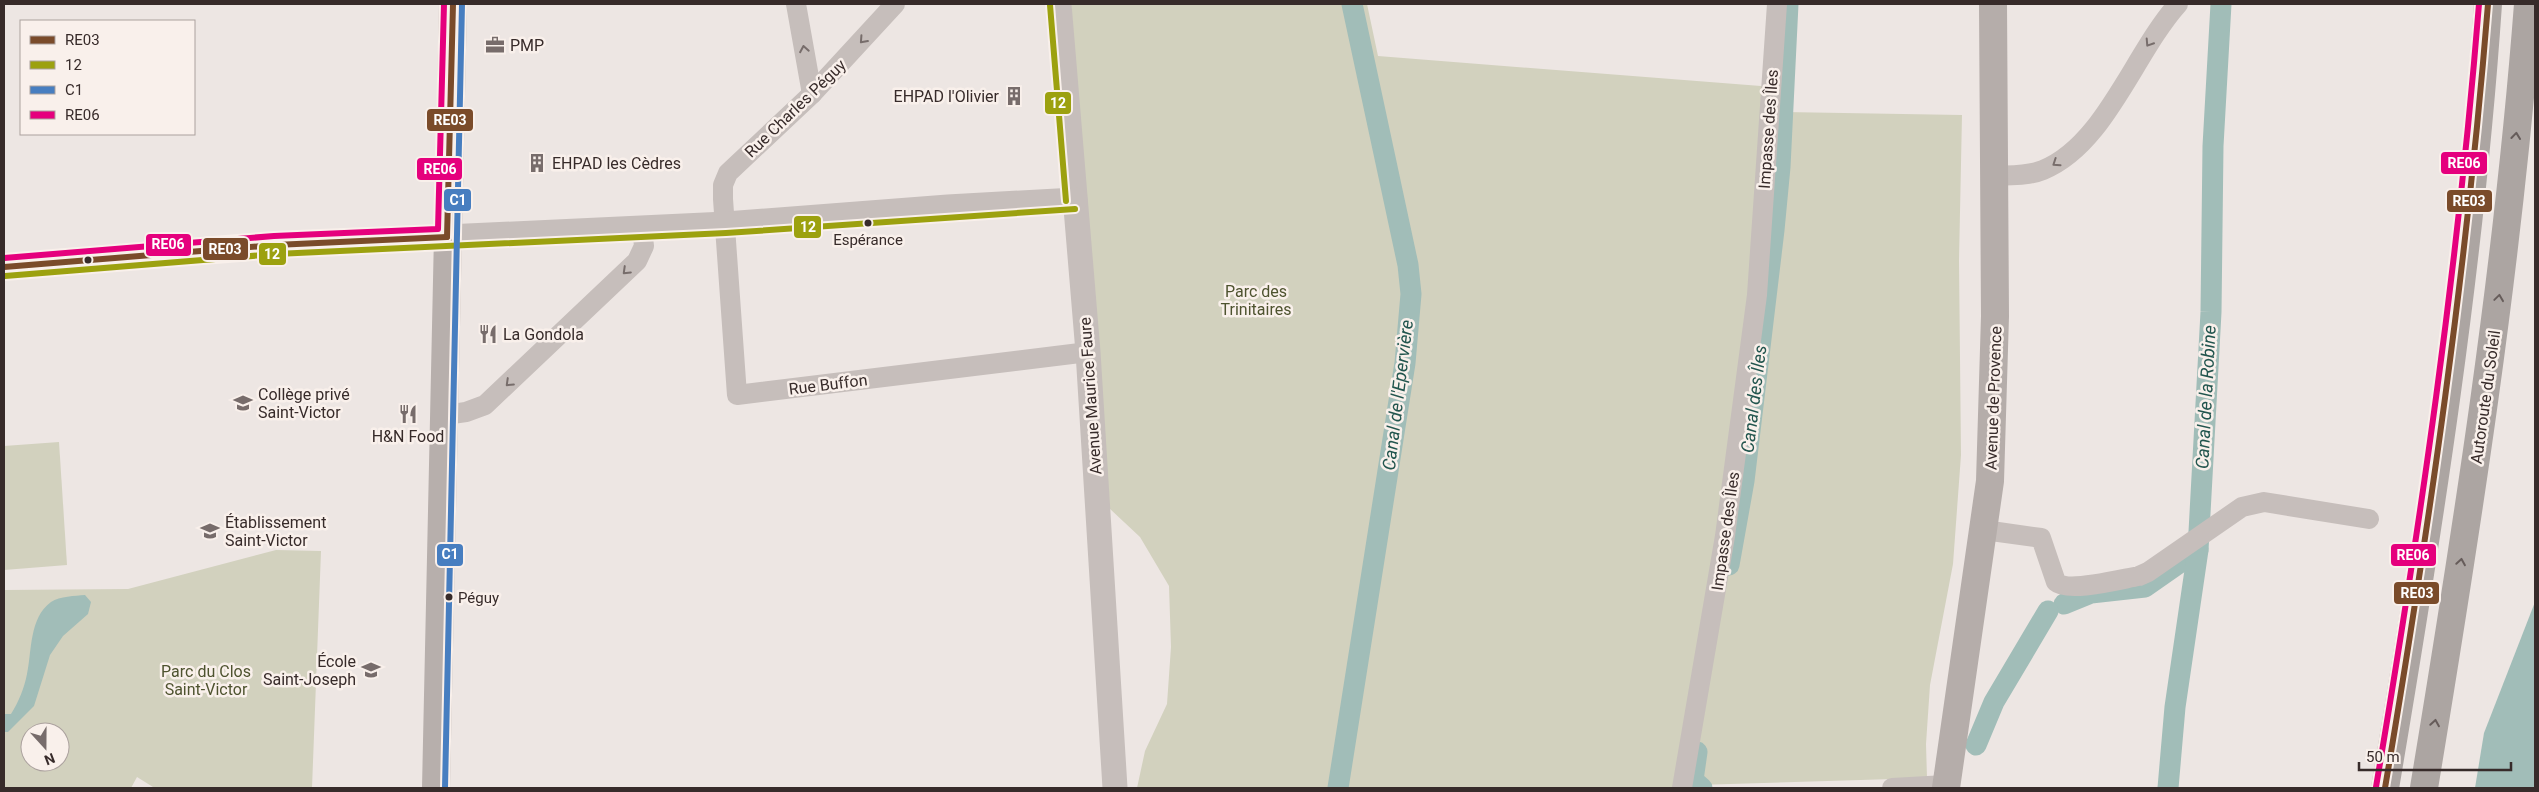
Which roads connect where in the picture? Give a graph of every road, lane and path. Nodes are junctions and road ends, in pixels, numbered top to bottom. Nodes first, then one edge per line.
1 (453, 4) edge
2 (796, 4) edge
3 (895, 4) edge
4 (1059, 4) edge
5 (1777, 4) edge
6 (1993, 4) edge
7 (2178, 4) edge
8 (2488, 4) edge
9 (2528, 4) edge
10 (812, 94) junction
11 (1994, 176) junction
12 (1075, 200) junction
13 (726, 224) junction
14 (642, 228) junction
15 (448, 237) junction
16 (4, 267) edge
17 (1088, 352) junction
18 (445, 415) junction
19 (2368, 519) dead end
20 (1984, 530) junction
21 (1946, 787) edge
22 (436, 788) edge
23 (1115, 788) edge
24 (1682, 788) edge
25 (1892, 788) edge
26 (2385, 788) edge
27 (2424, 788) edge

1 - 15 main road
10 -> 2 street
3 -> 10 street, Rue Charles Péguy
4 - 12 street, Avenue Maurice Faure
5 - 24 street, Impasse des Îles
6 - 11 main road, Avenue de Provence
7 -> 11 street
8 - 26 highway
27 -> 9 highway, Autoroute du Soleil
10 - 13 street, Rue Charles Péguy
11 - 20 main road, Avenue de Provence
12 - 13 street
12 - 17 street, Avenue Maurice Faure
13 - 14 street
13 - 17 street, Rue Buffon
14 - 15 street
14 -> 18 street
15 - 16 street
15 - 18 main road
17 - 23 street, Avenue Maurice Faure
18 - 22 main road
19 - 20 street
20 - 21 main road, Avenue de Provence
21 - 25 street

